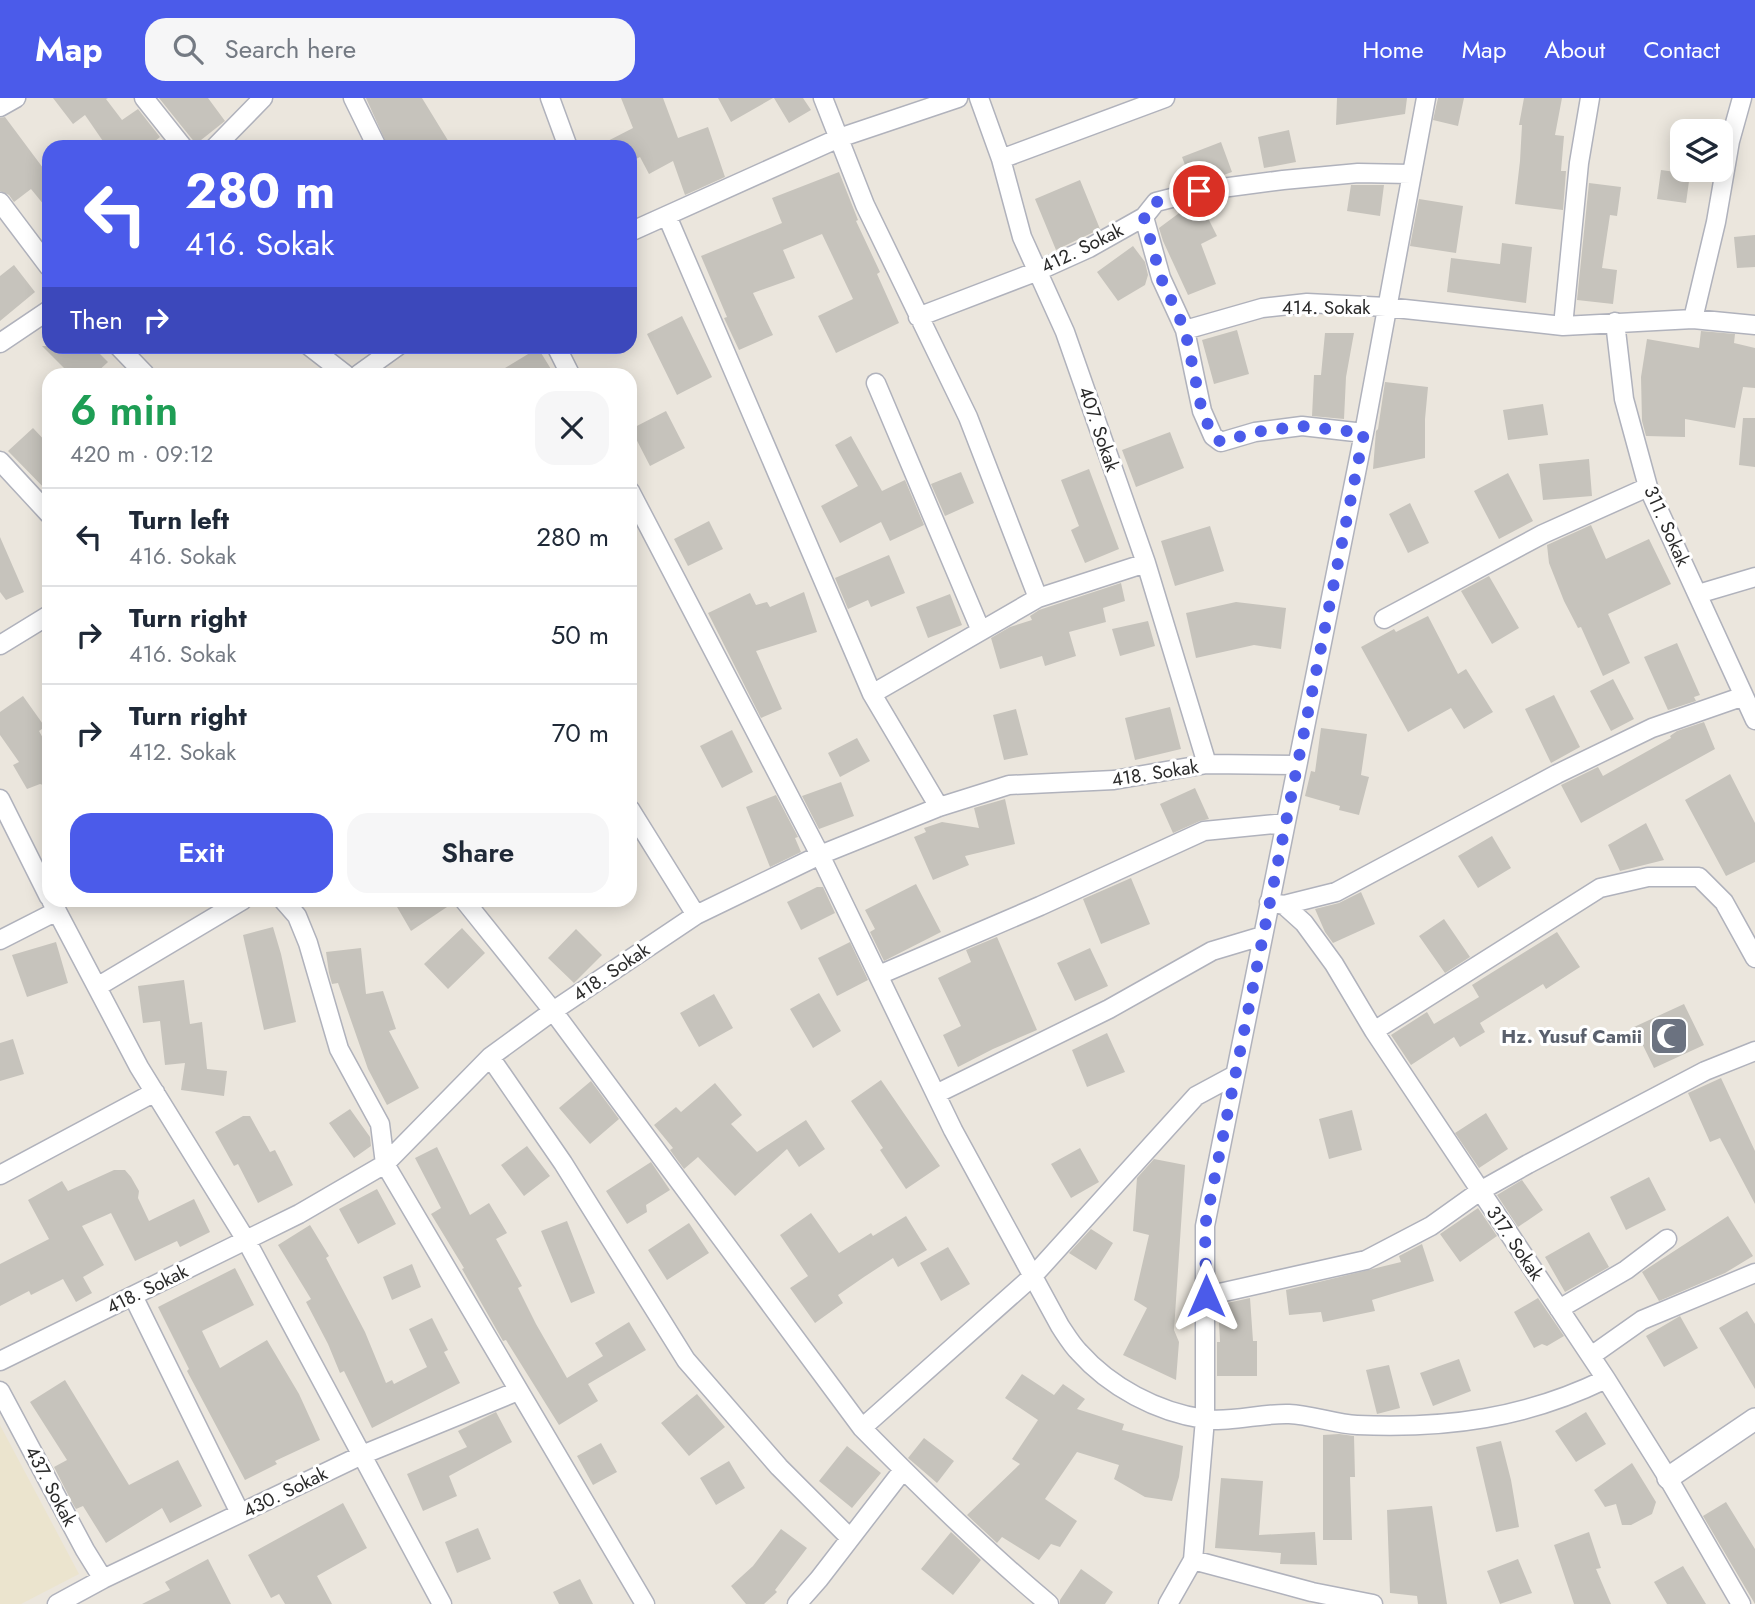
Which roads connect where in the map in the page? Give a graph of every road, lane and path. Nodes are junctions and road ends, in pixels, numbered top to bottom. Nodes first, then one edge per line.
1 (16, 98) edge
2 (144, 98) edge
3 (263, 98) edge
4 (353, 98) edge
5 (550, 98) edge
6 (823, 98) edge
7 (958, 98) edge
8 (979, 98) edge
9 (1165, 98) edge
10 (1426, 98) edge
11 (1590, 98) edge
12 (1742, 98) edge
13 (0, 107) edge
14 (839, 138) junction
15 (177, 140) edge
16 (222, 140) edge
17 (374, 140) edge
18 (565, 140) edge
19 (1001, 159) junction
20 (1411, 174) junction
21 (0, 202) edge
22 (667, 216) junction
23 (1144, 217) junction
24 (637, 229) edge
25 (42, 258) edge
26 (1038, 271) junction
27 (1386, 307) junction
28 (42, 315) edge
29 (918, 317) junction
30 (1693, 319) junction
31 (1615, 322) junction
32 (1755, 325) edge
33 (1563, 326) junction
34 (1185, 330) junction
35 (0, 343) edge
36 (126, 354) edge
37 (319, 354) edge
38 (387, 354) edge
39 (139, 368) edge
40 (337, 368) edge
41 (367, 368) edge
42 (876, 383) dead end
43 (1364, 433) junction
44 (0, 461) edge
45 (1648, 487) junction
46 (637, 504) edge
47 (42, 506) edge
48 (1146, 563) junction
49 (1755, 577) edge
50 (1698, 594) junction
51 (1038, 598) junction
52 (42, 619) edge
53 (1384, 619) dead end
54 (981, 631) junction
55 (0, 645) edge
56 (872, 694) junction
57 (1744, 696) junction
58 (1755, 720) edge
59 (1207, 765) junction
60 (1297, 765) junction
61 (0, 799) edge
62 (939, 807) junction
63 (637, 820) edge
64 (1285, 823) junction
65 (820, 855) junction
66 (42, 882) edge
67 (1277, 903) junction
68 (45, 907) edge
69 (55, 907) edge
70 (231, 907) edge
71 (289, 907) edge
72 (470, 907) edge
73 (695, 915) junction
74 (1262, 936) junction
75 (0, 940) edge
76 (1755, 958) edge
77 (879, 975) junction
78 (97, 987) junction
79 (553, 1011) junction
80 (1374, 1031) junction
81 (1755, 1051) edge
82 (490, 1057) junction
83 (1235, 1075) junction
84 (155, 1092) junction
85 (936, 1094) junction
86 (385, 1164) junction
87 (0, 1175) edge
88 (1480, 1191) junction
89 (1667, 1239) dead end
90 (246, 1240) junction
91 (1755, 1273) edge
92 (1033, 1276) junction
93 (133, 1296) junction
94 (1206, 1296) junction
95 (1559, 1309) junction
96 (1591, 1356) junction
97 (0, 1362) edge
98 (1606, 1379) junction
99 (0, 1391) edge
100 (518, 1391) junction
101 (1205, 1419) junction
102 (1755, 1419) edge
103 (862, 1428) junction
104 (362, 1455) junction
105 (903, 1470) junction
106 (1668, 1478) junction
107 (240, 1513) junction
108 (850, 1538) junction
109 (1193, 1560) junction
110 (103, 1579) junction
111 (57, 1604) edge
112 (442, 1604) edge
113 (645, 1604) edge
114 (797, 1604) edge
115 (1049, 1604) edge
116 (1168, 1604) edge
117 (1373, 1604) edge
118 (1741, 1604) edge

1 - 13 street
2 - 15 street
3 - 16 street
4 - 17 street
5 - 18 street
6 - 14 street
7 - 14 street
8 - 19 street, 407. Sokak
9 - 19 street
10 - 20 street
11 - 33 street
12 - 30 street
14 - 22 street
14 - 29 street
19 - 26 street, 407. Sokak
20 - 23 street, 412. Sokak
20 - 27 street
21 - 25 street
22 - 24 street
22 - 56 street
23 - 26 street, 412. Sokak
23 - 34 street
26 - 29 street, 412. Sokak
26 - 48 street, 407. Sokak
27 - 33 street, 414. Sokak
27 - 34 street, 414. Sokak
27 - 43 street
28 - 35 street
29 - 51 street
30 - 31 street, 414. Sokak
30 - 32 street, 414. Sokak
31 - 33 street, 414. Sokak
31 - 45 street, 311. Sokak
34 - 43 street
36 - 39 street
37 - 40 street
38 - 41 street
42 - 54 street
43 - 60 street
44 - 47 street
45 - 50 street, 311. Sokak
45 - 53 street
46 - 65 street
48 - 51 street
48 - 59 street, 407. Sokak
49 - 50 street
50 - 57 street, 311. Sokak
51 - 54 street
52 - 55 street
54 - 56 street
56 - 62 street
57 - 58 street, 311. Sokak
57 - 67 street
59 - 60 street, 418. Sokak
59 - 62 street, 418. Sokak
60 - 64 street
61 - 66 street
62 - 65 street, 418. Sokak
63 - 73 street
64 - 67 street
64 - 77 street
65 - 73 street, 418. Sokak
65 - 77 street
67 - 74 street
67 - 80 street, 317. Sokak
68 - 75 street
69 - 78 street
70 - 78 street
71 - 86 street
72 - 79 street
73 - 79 street, 418. Sokak
74 - 83 street
74 - 85 street
76 - 80 street
77 - 85 street
78 - 84 street
79 - 82 street, 418. Sokak
79 - 103 street
80 - 88 street, 317. Sokak
81 - 88 street
82 - 86 street, 418. Sokak
82 - 108 street
83 - 92 street
83 - 94 street
84 - 87 street
84 - 90 street
85 - 92 street
86 - 90 street, 418. Sokak
86 - 100 street
88 - 94 street
88 - 95 street, 317. Sokak
89 - 95 street
90 - 93 street, 418. Sokak
90 - 104 street
91 - 96 street
92 - 101 street
92 - 103 street
93 - 97 street, 418. Sokak
93 - 107 street
94 - 101 street
95 - 96 street, 317. Sokak
96 - 98 street, 317. Sokak
98 - 101 street
98 - 106 street, 317. Sokak
99 - 110 street, 437. Sokak
100 - 104 street, 430. Sokak
100 - 113 street
101 - 109 street
102 - 106 street
103 - 105 street
104 - 107 street, 430. Sokak
104 - 112 street
105 - 108 street
105 - 115 street
106 - 118 street, 317. Sokak
107 - 110 street, 430. Sokak
108 - 114 street
109 - 116 street
109 - 117 street
110 - 111 street, 430. Sokak

